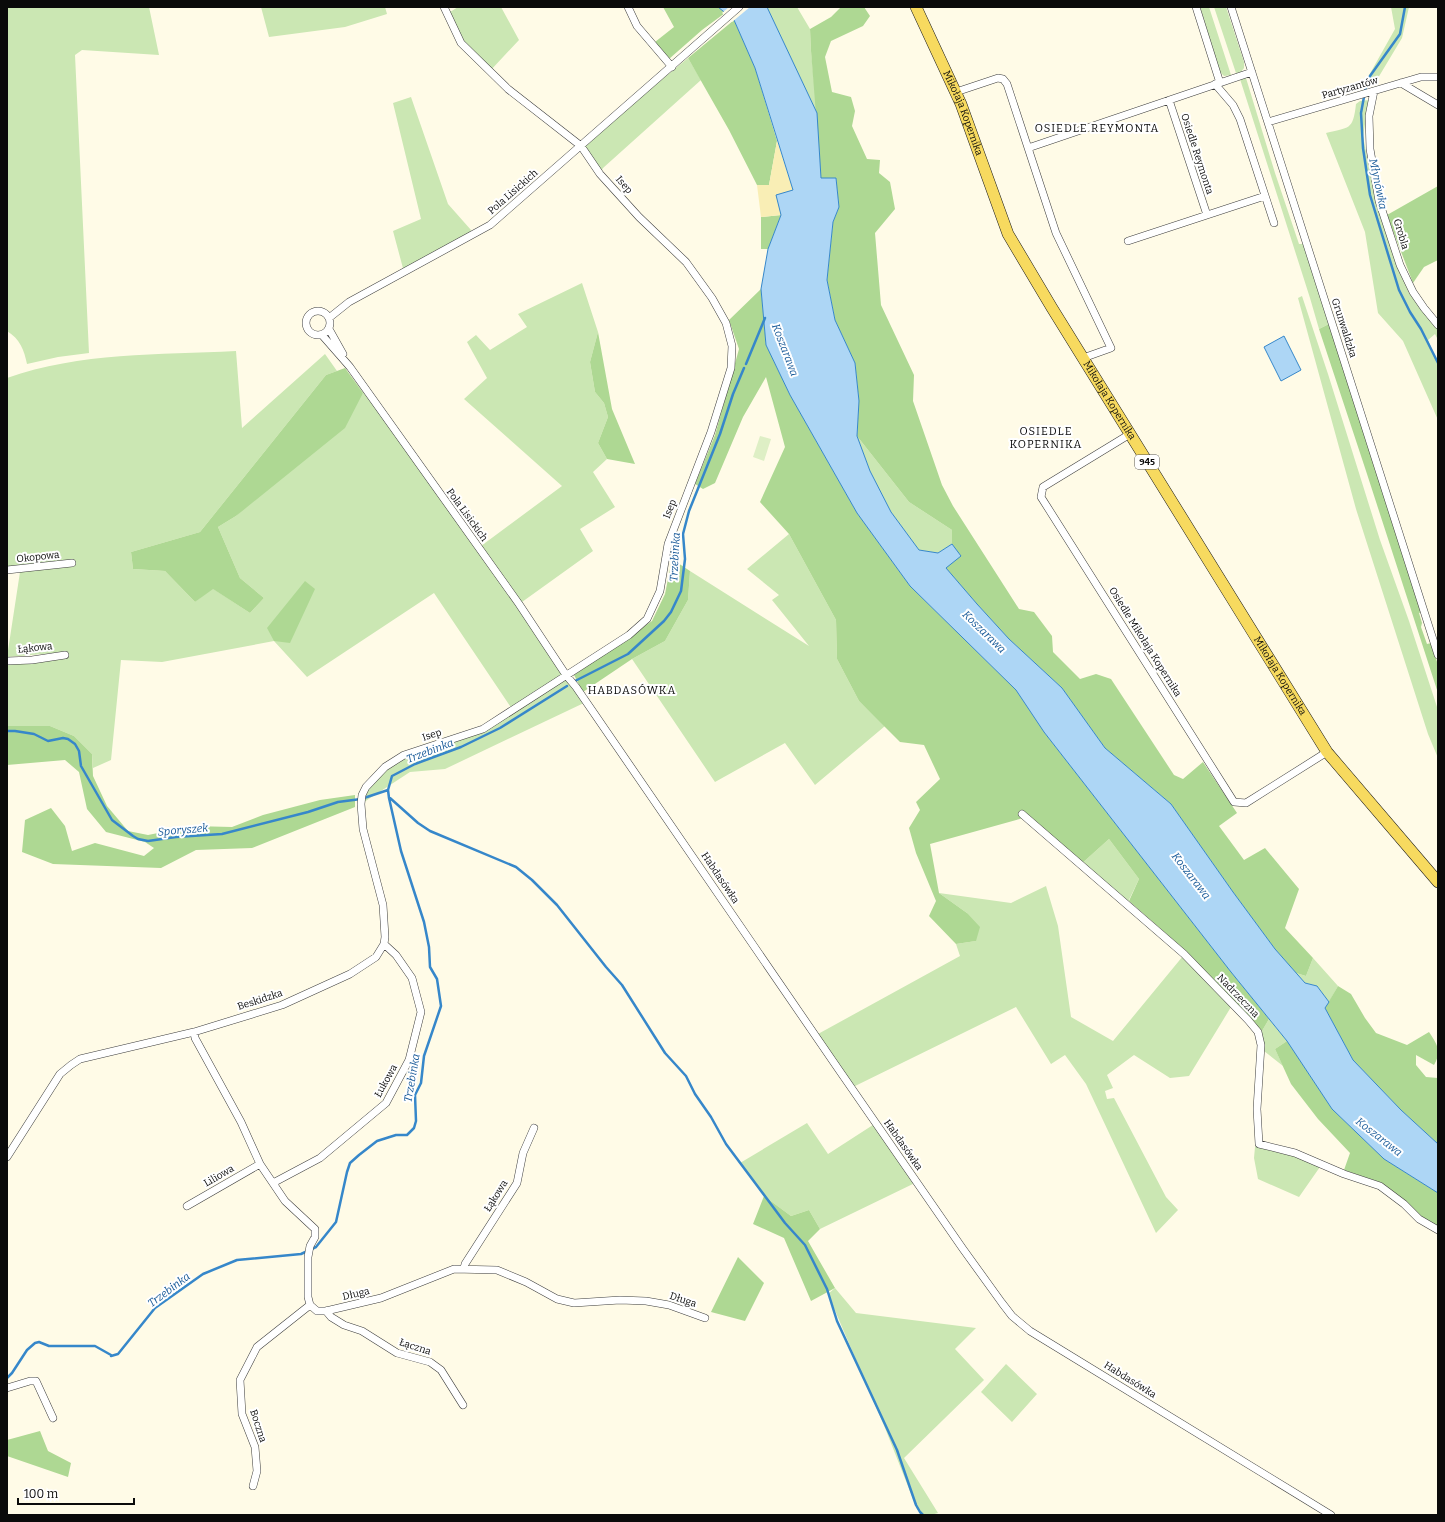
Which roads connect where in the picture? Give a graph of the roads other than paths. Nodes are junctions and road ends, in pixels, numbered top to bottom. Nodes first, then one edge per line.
1 (444, 7) edge
2 (628, 7) edge
3 (739, 7) edge
4 (916, 7) edge
5 (1196, 7) edge
6 (1231, 7) edge
7 (672, 67) junction
8 (1252, 72) junction
9 (1438, 77) edge
10 (1218, 83) junction
11 (1401, 83) junction
12 (1374, 91) junction
13 (956, 92) junction
14 (1169, 100) junction
15 (1438, 105) edge
16 (1268, 122) junction
17 (581, 146) junction
18 (1028, 148) junction
19 (1265, 196) junction
20 (1207, 215) junction
21 (1274, 223) dead end
22 (1128, 241) dead end
23 (329, 318) junction
24 (1438, 325) edge
25 (329, 329) junction
26 (322, 335) junction
27 (1083, 358) junction
28 (350, 367) junction
29 (1130, 434) junction
30 (72, 563) dead end
31 (7, 570) edge
32 (65, 655) dead end
33 (1438, 655) edge
34 (7, 661) edge
35 (566, 675) junction
36 (1327, 752) junction
37 (1022, 814) dead end
38 (1438, 882) edge
39 (384, 944) junction
40 (194, 1032) junction
41 (534, 1128) dead end
42 (7, 1157) edge
43 (260, 1164) junction
44 (273, 1183) junction
45 (187, 1206) dead end
46 (1438, 1230) edge
47 (464, 1269) junction
48 (310, 1305) junction
49 (326, 1311) junction
50 (706, 1318) dead end
51 (7, 1388) edge
52 (463, 1405) dead end
53 (53, 1418) dead end
54 (253, 1486) dead end
55 (1331, 1515) edge

1 - 17 street, Isep
2 - 7 street
3 - 7 street
4 - 13 main road, Mikołaja Kopernika / 945
5 - 10 street
6 - 8 street, Grunwaldzka
7 - 17 street
8 - 10 street
8 - 16 street, Grunwaldzka
9 - 11 street, Partyzantów
10 - 14 street
10 - 19 street
11 - 12 street, Partyzantów
11 - 15 street
12 - 16 street, Partyzantów
12 - 24 street, Grobla
13 - 18 street
13 - 27 main road, Mikołaja Kopernika / 945
14 - 18 street
14 - 20 street, Osiedle Reymonta
16 - 33 street, Grunwaldzka
17 - 23 street, Pola Lisickich
17 - 35 street, Isep
18 - 27 street
19 - 20 street
19 - 21 street
20 - 22 street
23 - 25 street
23 - 26 street
25 - 26 street
25 - 28 street, Pola Lisickich
26 - 28 street, Pola Lisickich
27 - 29 main road, Mikołaja Kopernika / 945
28 - 35 street, Pola Lisickich
29 - 36 main road, Mikołaja Kopernika / 945
29 - 36 street, Osiedle Mikołaja Kopernika
30 - 31 street, Okopowa
32 - 34 street, Łąkowa
35 - 39 street, Isep
35 - 55 street, Habdasówka
36 - 38 main road, Mikołaja Kopernika / 945
37 - 46 street, Nadrzeczna
39 - 40 street, Beskidzka
39 - 44 street, Łukowa
40 - 42 street, Beskidzka
40 - 43 street
41 - 47 street, Łąkowa
43 - 44 street
43 - 45 street, Liliowa
44 - 48 street
47 - 49 street, Długa
47 - 50 street, Długa
48 - 49 street
48 - 54 street, Boczna
49 - 52 street, Łączna
51 - 53 street

